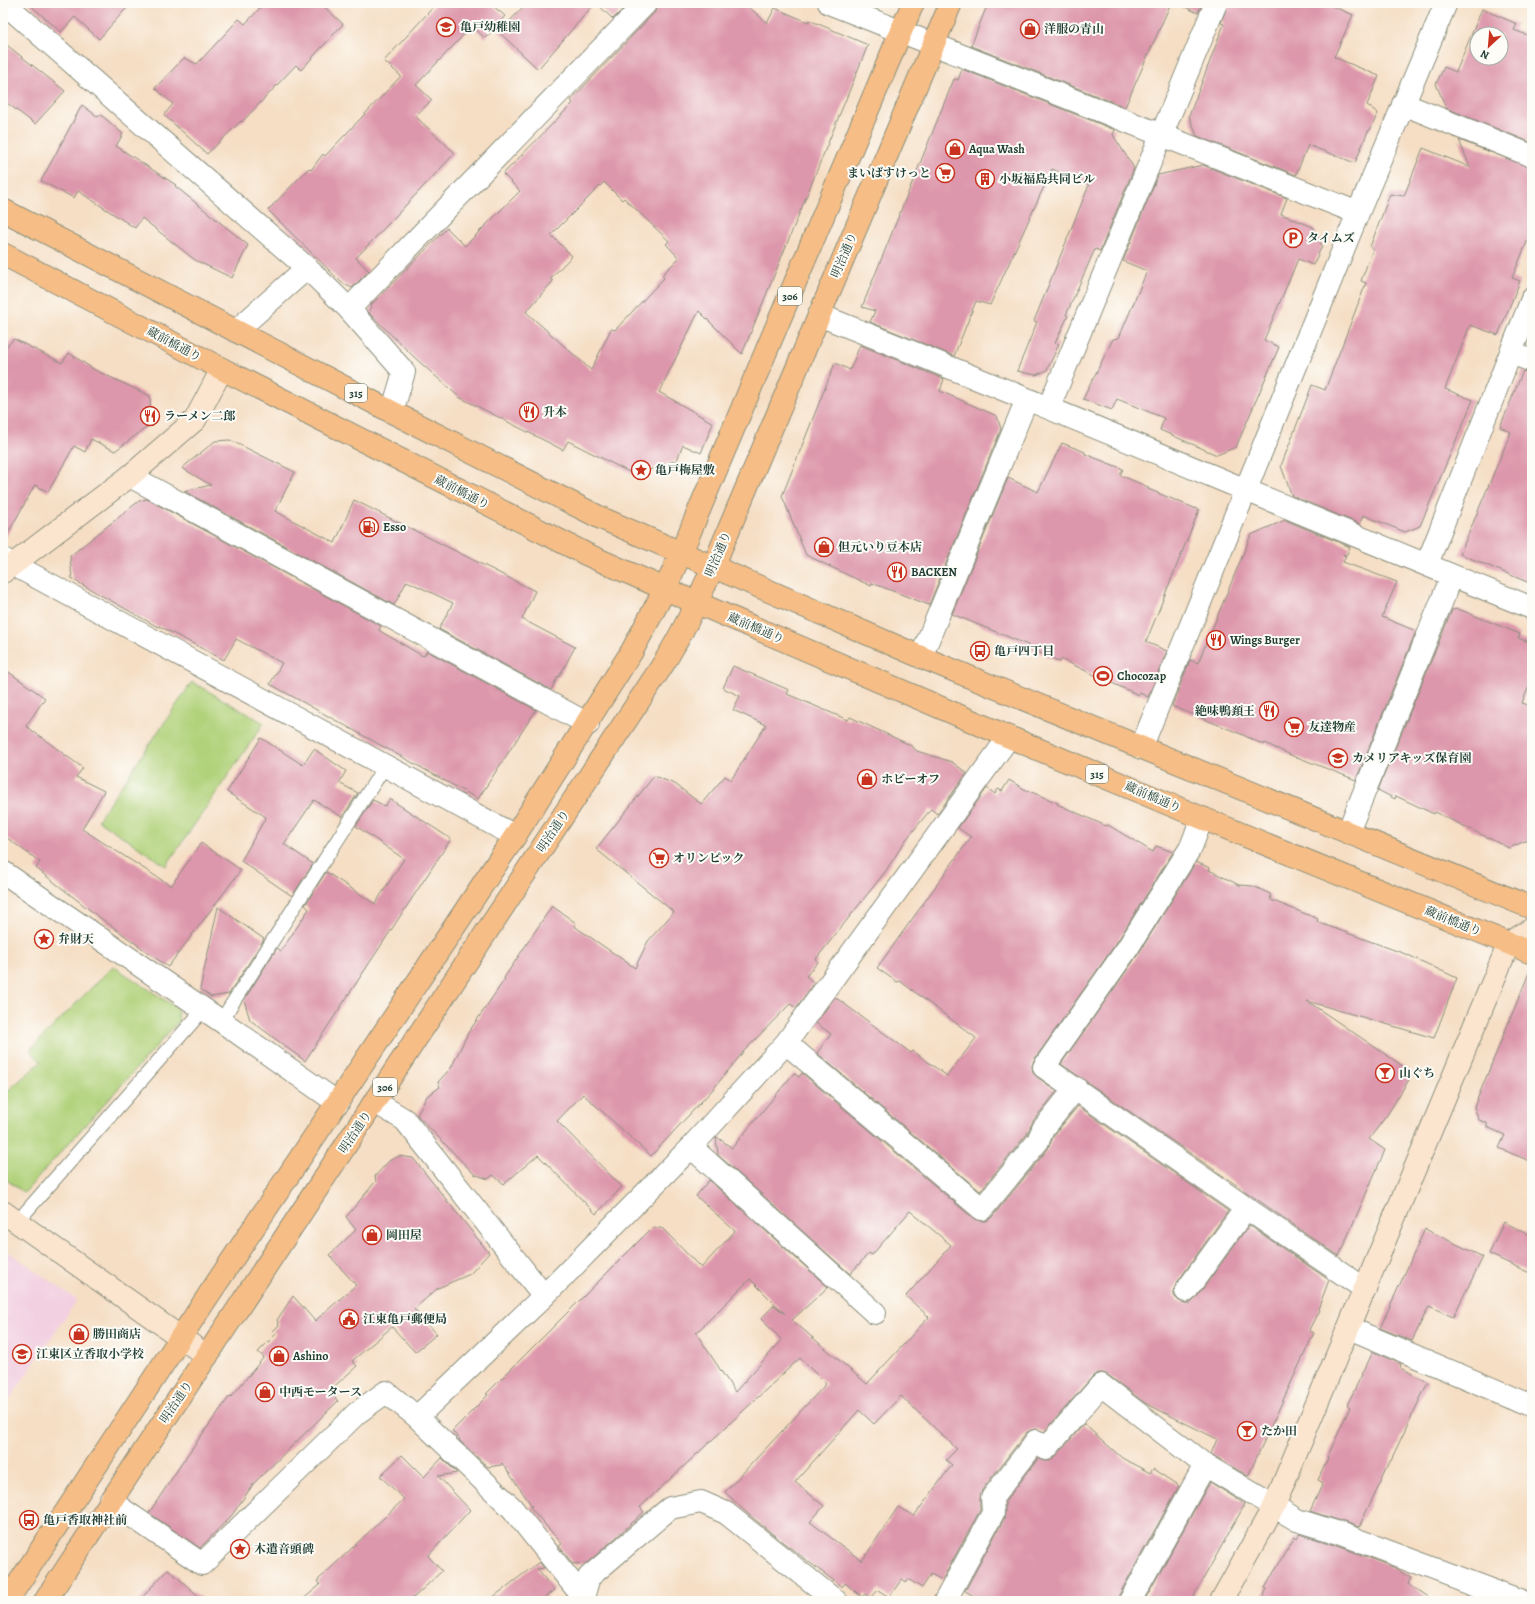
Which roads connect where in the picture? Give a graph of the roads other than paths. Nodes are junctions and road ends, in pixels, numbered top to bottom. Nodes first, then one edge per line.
1 (4, 3) edge
2 (646, 3) edge
3 (829, 3) edge
4 (913, 3) edge
5 (951, 3) edge
6 (1216, 3) edge
7 (1446, 3) edge
8 (902, 32) junction
9 (934, 44) junction
10 (1403, 104) junction
11 (1162, 136) junction
12 (1532, 156) edge
13 (3, 210) edge
14 (1358, 213) junction
15 (3, 254) edge
16 (307, 268) junction
17 (1532, 299) edge
18 (349, 309) junction
19 (819, 315) junction
20 (236, 331) junction
21 (1511, 353) junction
22 (1532, 361) edge
23 (222, 369) junction
24 (1027, 399) junction
25 (1049, 407) junction
26 (392, 412) junction
27 (130, 476) junction
28 (1246, 490) junction
29 (681, 553) junction
30 (1426, 564) junction
31 (6, 565) edge
32 (713, 567) junction
33 (1452, 576) junction
34 (665, 589) junction
35 (697, 603) junction
36 (1532, 608) edge
37 (921, 657) junction
38 (588, 724) junction
39 (1009, 737) junction
40 (1141, 748) junction
41 (385, 766) junction
42 (1202, 818) junction
43 (1348, 832) junction
44 (516, 836) junction
45 (3, 872) edge
46 (1532, 908) edge
47 (1532, 929) edge
48 (1509, 943) junction
49 (1532, 953) edge
50 (212, 1015) junction
51 (786, 1044) junction
52 (1076, 1088) junction
53 (375, 1102) junction
54 (338, 1103) junction
55 (691, 1147) junction
56 (1246, 1208) junction
57 (10, 1217) edge
58 (1365, 1289) junction
59 (1186, 1291) dead end
60 (544, 1296) junction
61 (875, 1313) dead end
62 (1349, 1328) junction
63 (181, 1338) junction
64 (207, 1356) junction
65 (1532, 1406) edge
66 (417, 1417) junction
67 (1205, 1465) junction
68 (110, 1501) junction
69 (1274, 1506) junction
70 (582, 1599) edge
71 (8, 1601) edge
72 (45, 1601) edge
73 (836, 1601) edge
74 (945, 1601) edge
75 (1130, 1601) edge
76 (1221, 1601) edge
77 (1520, 1601) edge

1 - 16 street
2 - 18 street
3 - 8 street
4 - 8 main road, 306
5 - 9 main road, 明治通り / 306
6 - 11 street
7 - 10 street
8 - 9 street
8 - 29 main road, 306
9 - 11 street
9 - 19 main road, 明治通り / 306
10 - 12 street
10 - 14 street
11 - 14 street
11 - 25 street
13 - 20 main road, 315
14 - 28 street
15 - 23 main road, 蔵前橋通り / 315
16 - 18 street
16 - 20 street
17 - 21 street
18 - 26 street
19 - 24 street
19 - 32 main road, 明治通り / 306
20 - 26 main road, 315
21 - 22 street
21 - 30 street
23 - 27 street
23 - 34 main road, 蔵前橋通り / 315
24 - 25 street
24 - 37 street
25 - 28 street
26 - 29 main road, 315
27 - 31 street
27 - 38 street
28 - 30 street
28 - 40 street
29 - 32 main road, 315
29 - 34 main road, 306
30 - 33 street
31 - 41 street
32 - 35 main road, 明治通り / 306
32 - 37 main road, 315
33 - 36 street
33 - 43 street
34 - 35 main road, 蔵前橋通り / 315
34 - 38 main road, 306
35 - 39 main road, 蔵前橋通り / 315
35 - 53 main road, 明治通り / 306
37 - 40 main road, 315
38 - 44 main road, 306
39 - 42 main road, 蔵前橋通り / 315
39 - 51 street
40 - 43 main road, 315
41 - 44 street
41 - 50 lane
42 - 48 main road, 蔵前橋通り / 315
42 - 52 street
43 - 46 main road, 315
44 - 54 main road, 306
45 - 50 street
47 - 48 street
48 - 49 main road, 蔵前橋通り / 315
48 - 58 street
50 - 54 street
50 - 57 lane
51 - 52 street
51 - 55 street
52 - 56 street
53 - 60 street
53 - 64 main road, 明治通り / 306
54 - 63 main road, 306
55 - 60 street
55 - 61 street
56 - 58 street
56 - 59 street
57 - 63 street
58 - 62 street
60 - 66 street
62 - 65 street
62 - 69 street
63 - 64 street
63 - 71 main road, 306
64 - 68 main road, 明治通り / 306
66 - 68 street
66 - 70 street
67 - 69 street
67 - 74 street
67 - 75 street
68 - 72 main road, 明治通り / 306
69 - 76 street
69 - 77 street
70 - 73 street

